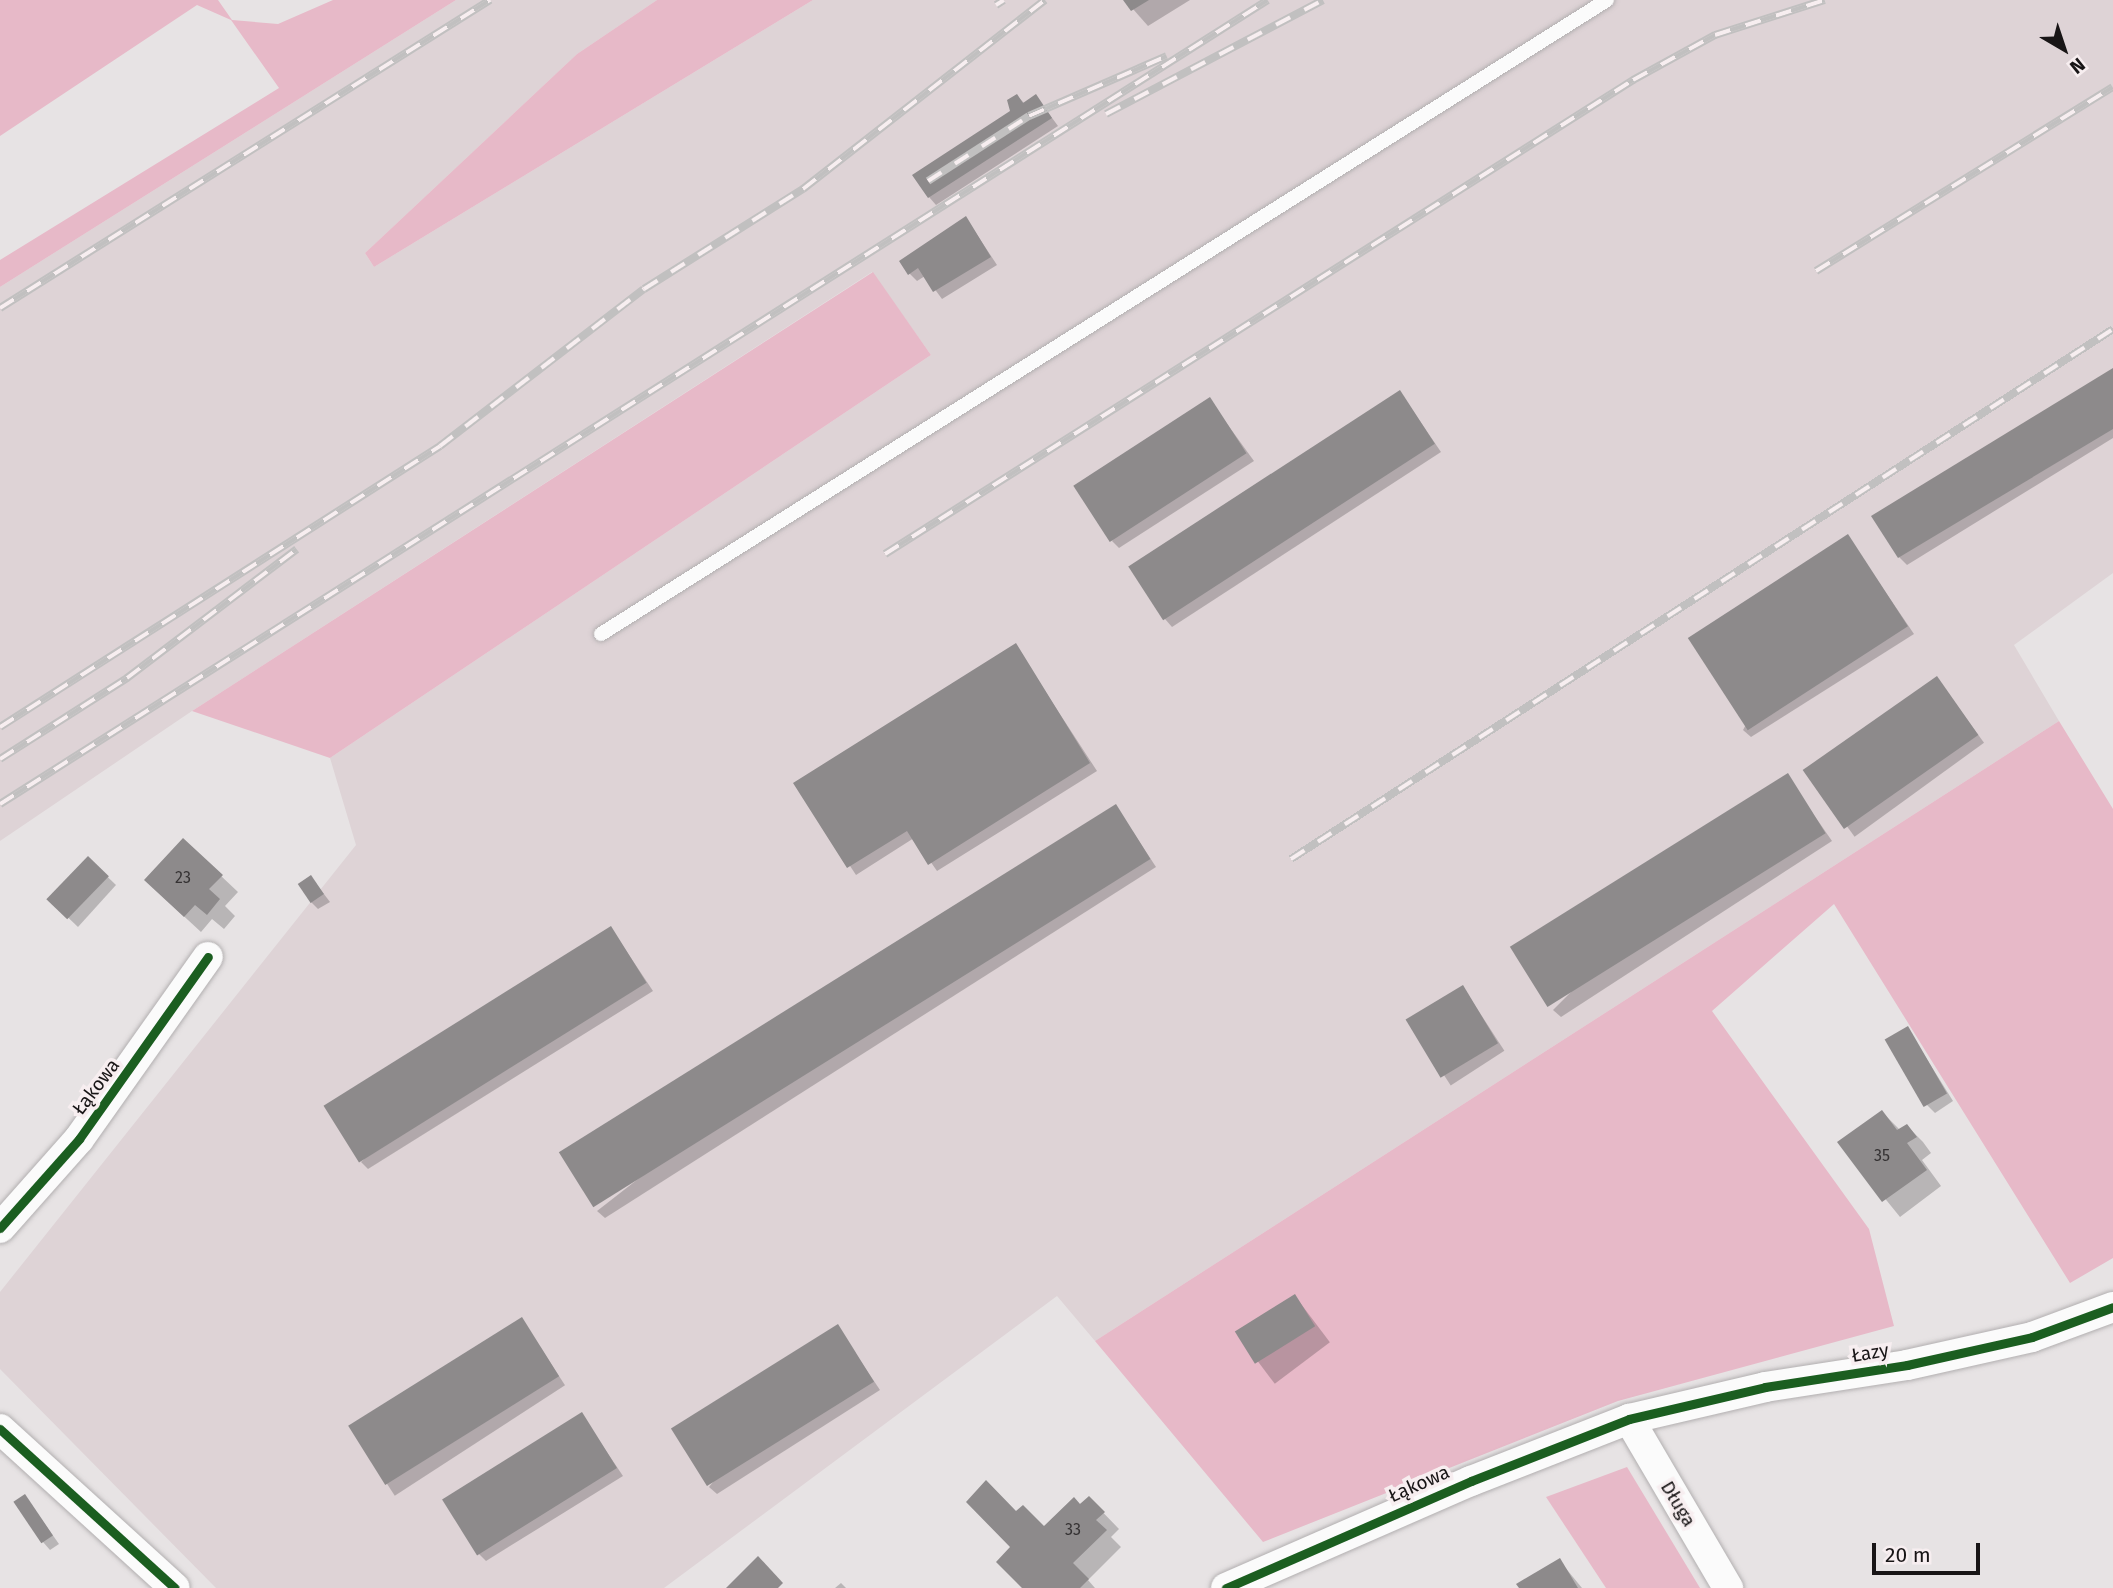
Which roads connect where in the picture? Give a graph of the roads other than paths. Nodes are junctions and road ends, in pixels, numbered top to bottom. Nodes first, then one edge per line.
1 (1607, 0) edge
2 (601, 634) dead end
3 (208, 957) dead end
4 (0, 1228) edge
5 (2113, 1307) edge
6 (1629, 1419) junction
7 (0, 1430) edge
8 (175, 1588) edge
9 (1226, 1588) edge
10 (1728, 1588) edge

1 - 2 lane
3 - 4 street, Łąkowa
5 - 6 street, Łazy
6 - 9 street, Łąkowa
6 - 10 street, Długa
7 - 8 street

